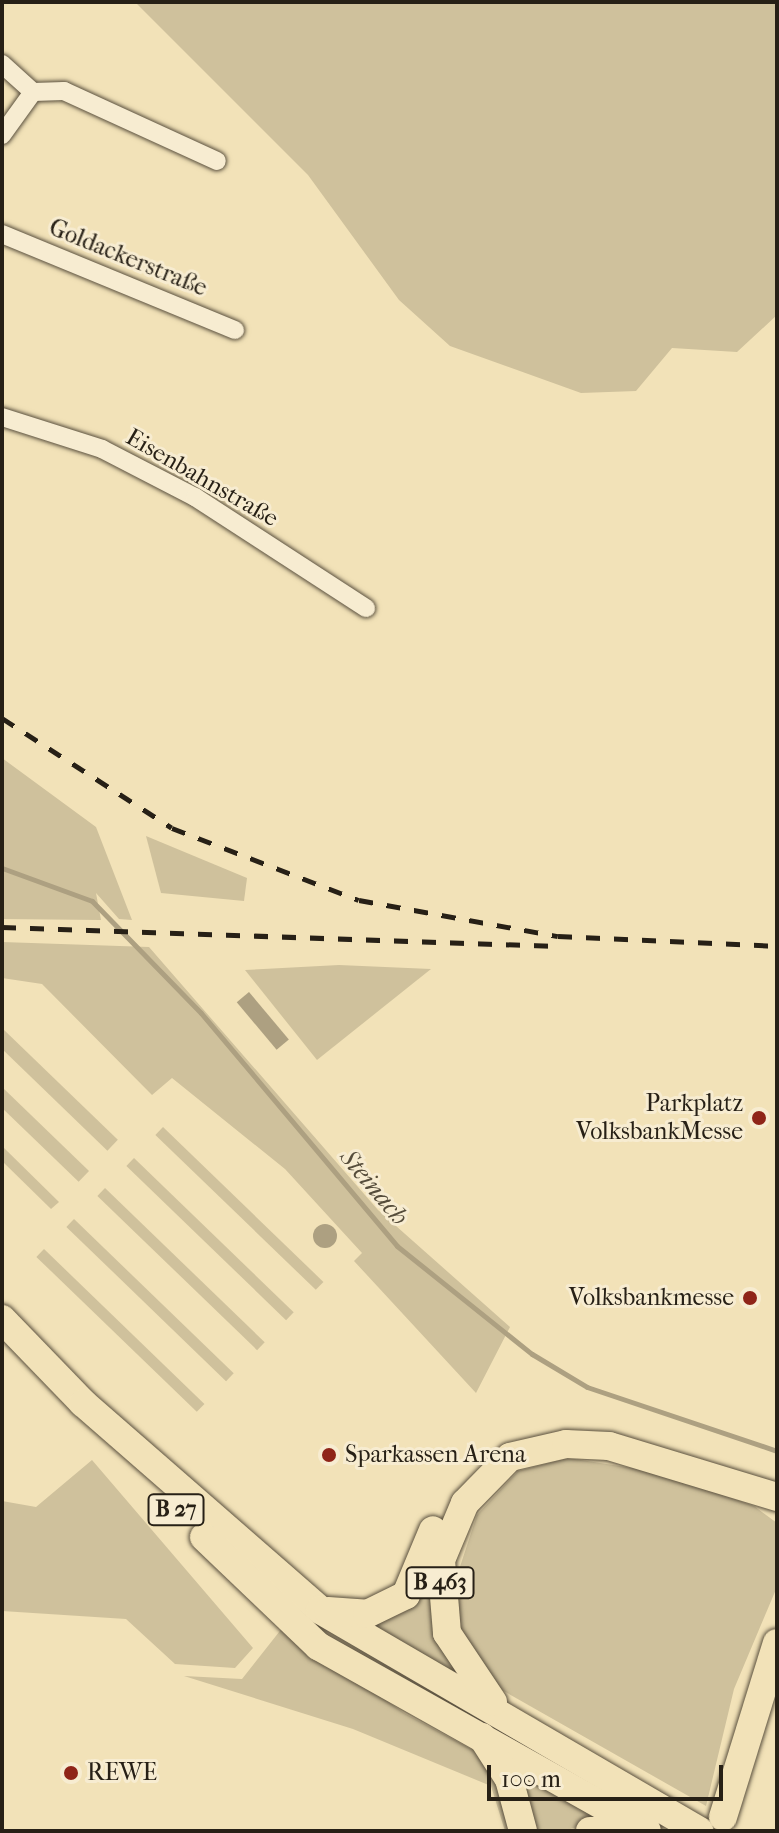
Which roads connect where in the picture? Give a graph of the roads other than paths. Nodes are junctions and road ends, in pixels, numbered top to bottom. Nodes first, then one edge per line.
1 (2, 64) edge
2 (33, 92) junction
3 (2, 135) edge
4 (217, 161) dead end
5 (2, 234) edge
6 (235, 330) dead end
7 (2, 417) edge
8 (366, 608) dead end
9 (2, 1319) edge
10 (510, 1457) junction
11 (777, 1497) edge
12 (287, 1601) junction
13 (320, 1610) junction
14 (777, 1643) edge
15 (504, 1714) junction
16 (479, 1733) junction
17 (706, 1825) edge
18 (523, 1831) edge
19 (590, 1831) edge
20 (636, 1831) edge
21 (647, 1831) edge

1 - 2 street
2 - 3 street
2 - 4 street
5 - 6 street, Goldackerstraße
7 - 8 street, Eisenbahnstraße
9 - 12 main road, B 27
10 - 11 main road
10 - 13 main road
10 - 15 main road, B 463
12 - 13 main road, B 27
12 - 16 main road, B 27
13 - 15 main road, B 27
14 - 17 main road
15 - 17 main road, B 27
16 - 18 main road
16 - 21 main road, B 27
19 - 20 main road

